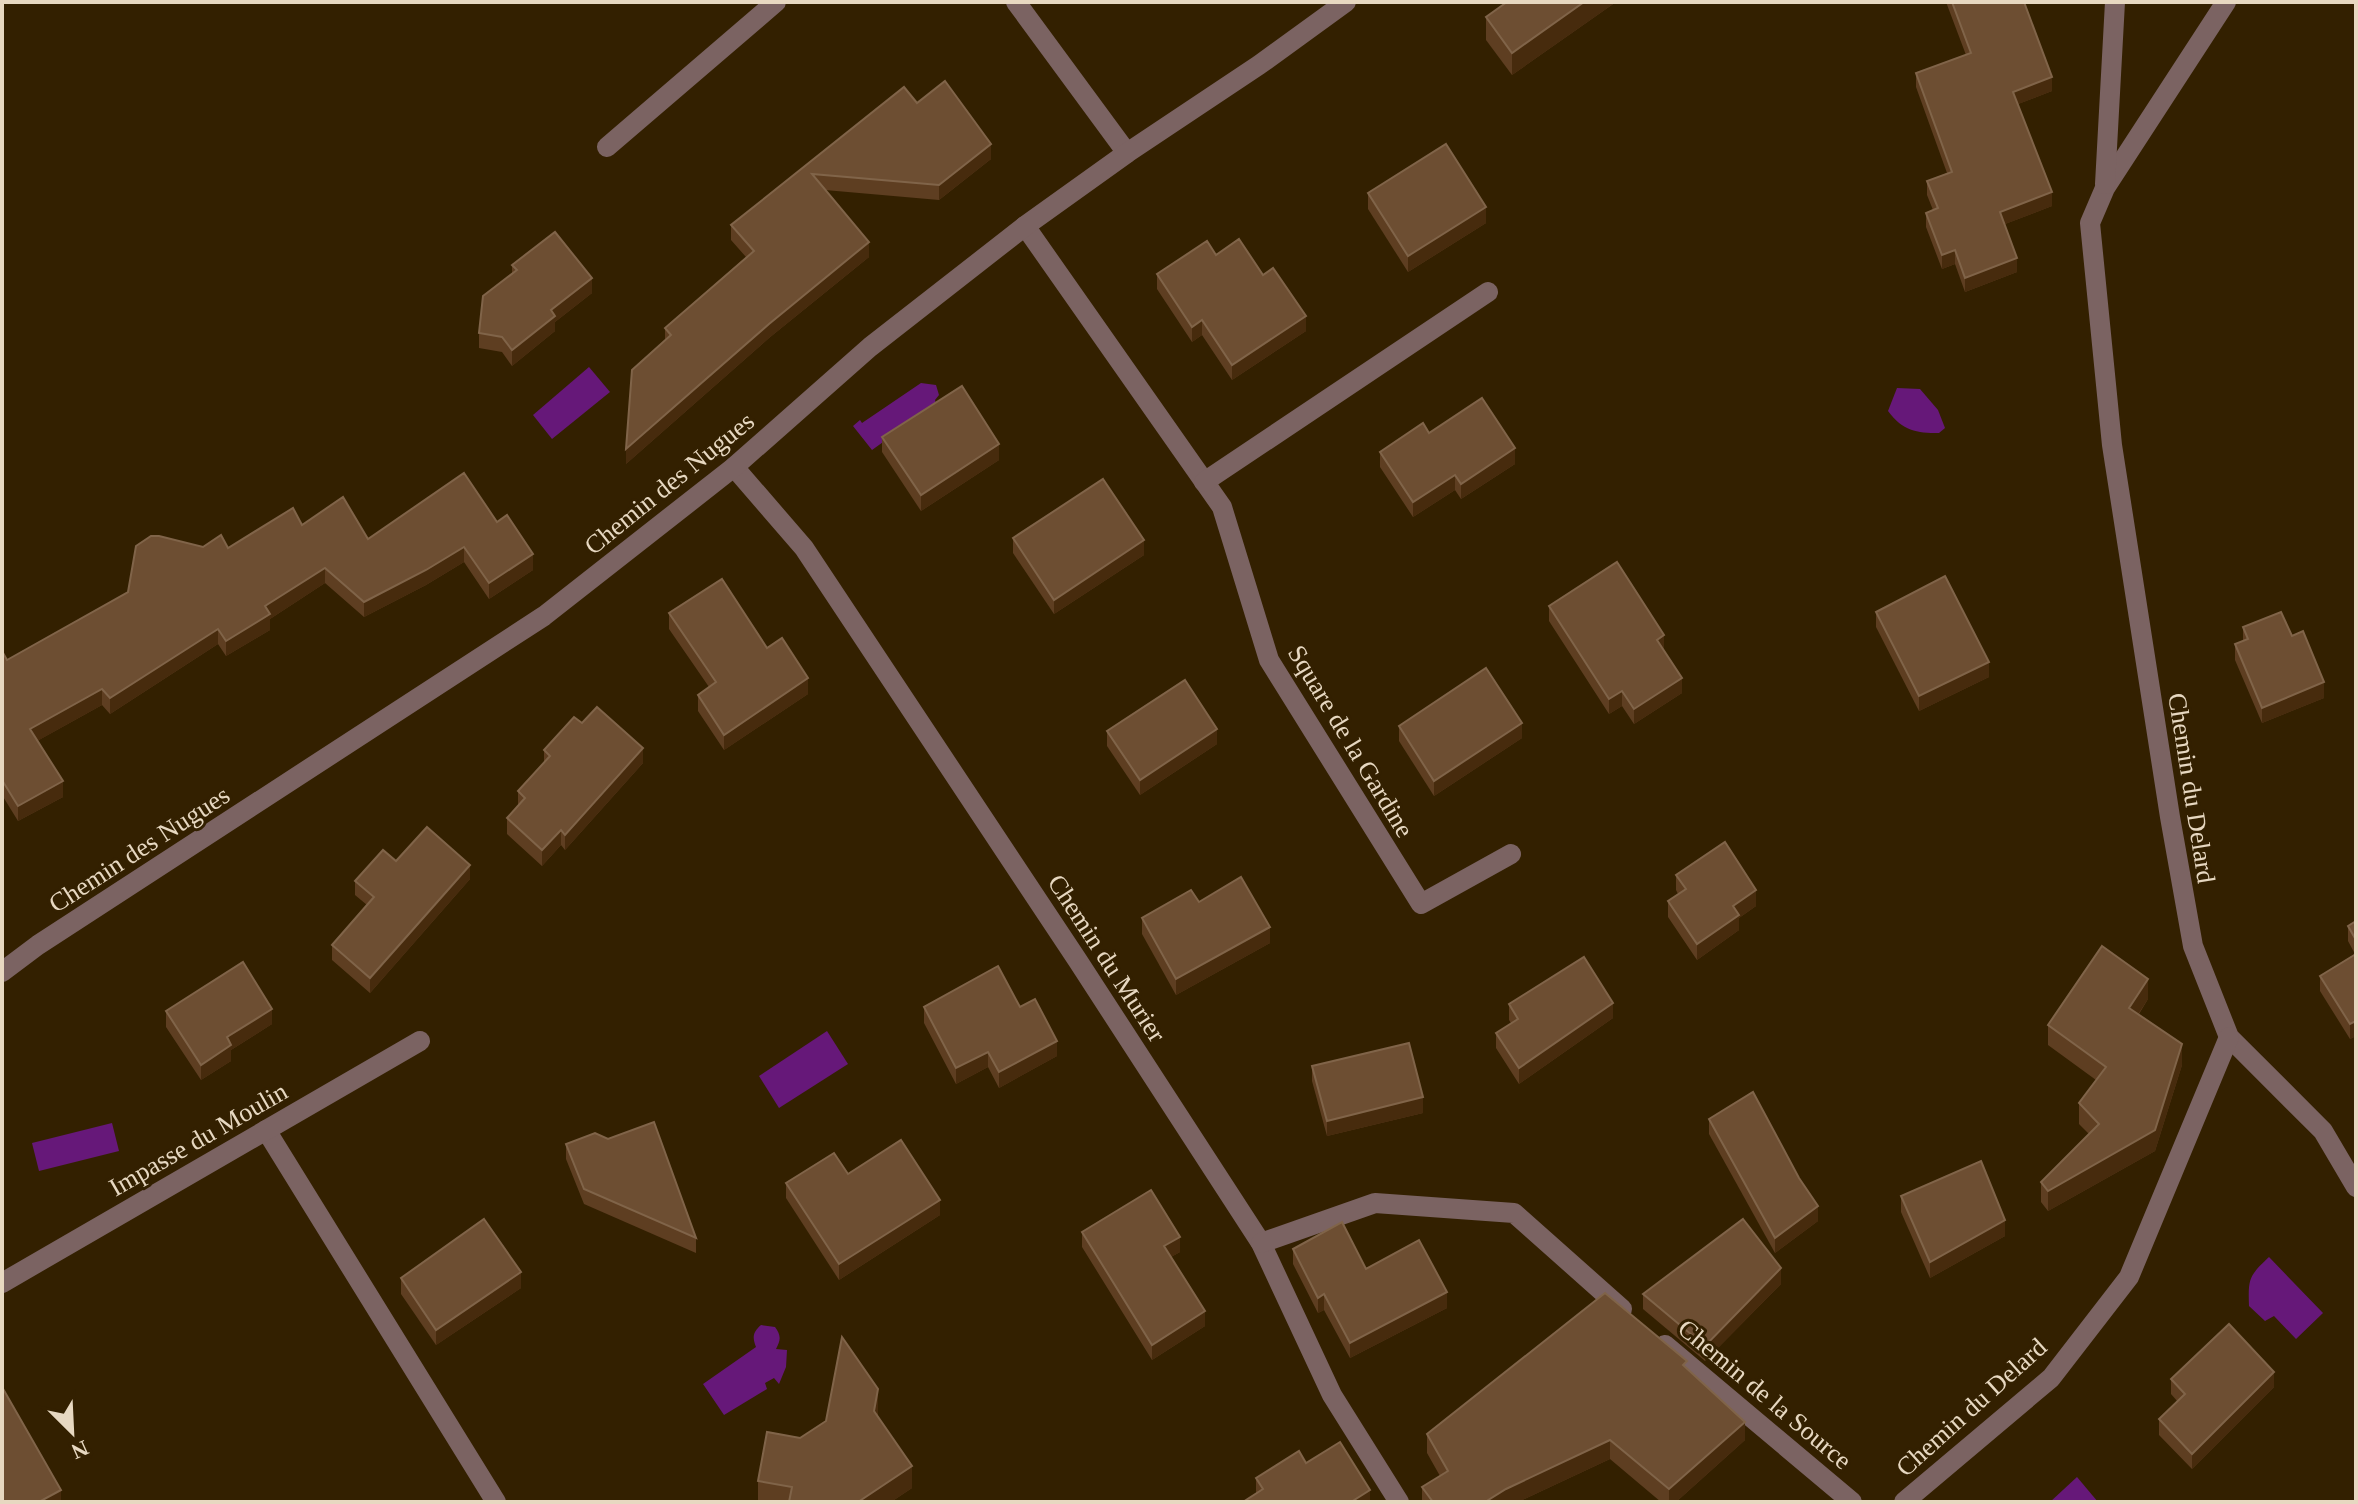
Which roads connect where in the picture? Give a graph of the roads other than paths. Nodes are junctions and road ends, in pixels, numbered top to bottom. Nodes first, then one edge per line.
1 (776, 2) edge
2 (1016, 2) edge
3 (1346, 2) edge
4 (2115, 2) edge
5 (2226, 2) edge
6 (607, 147) dead end
7 (1127, 153) junction
8 (2105, 188) junction
9 (1025, 226) junction
10 (1488, 292) dead end
11 (734, 467) junction
12 (1204, 482) junction
13 (1511, 854) dead end
14 (2, 972) edge
15 (2229, 1037) junction
16 (420, 1041) dead end
17 (266, 1130) junction
18 (2356, 1187) edge
19 (1261, 1243) junction
20 (2, 1283) edge
21 (496, 1502) edge
22 (1399, 1502) edge
23 (1852, 1502) edge
24 (1904, 1502) edge

1 - 6 street
2 - 7 street
3 - 7 street, Chemin des Nugues
4 - 8 street
5 - 8 street, Chemin du Delard
7 - 9 street, Chemin des Nugues
8 - 15 street, Chemin du Delard
9 - 11 street, Chemin des Nugues
9 - 12 street, Square de la Gardine
10 - 12 street
11 - 14 street, Chemin des Nugues
11 - 19 street, Chemin du Murier
12 - 13 street, Square de la Gardine
15 - 18 street
15 - 24 street, Chemin du Delard
16 - 17 street, Impasse du Moulin
17 - 20 street, Impasse du Moulin
17 - 21 street
19 - 22 street, Chemin du Murier
19 - 23 street, Chemin de la Source

